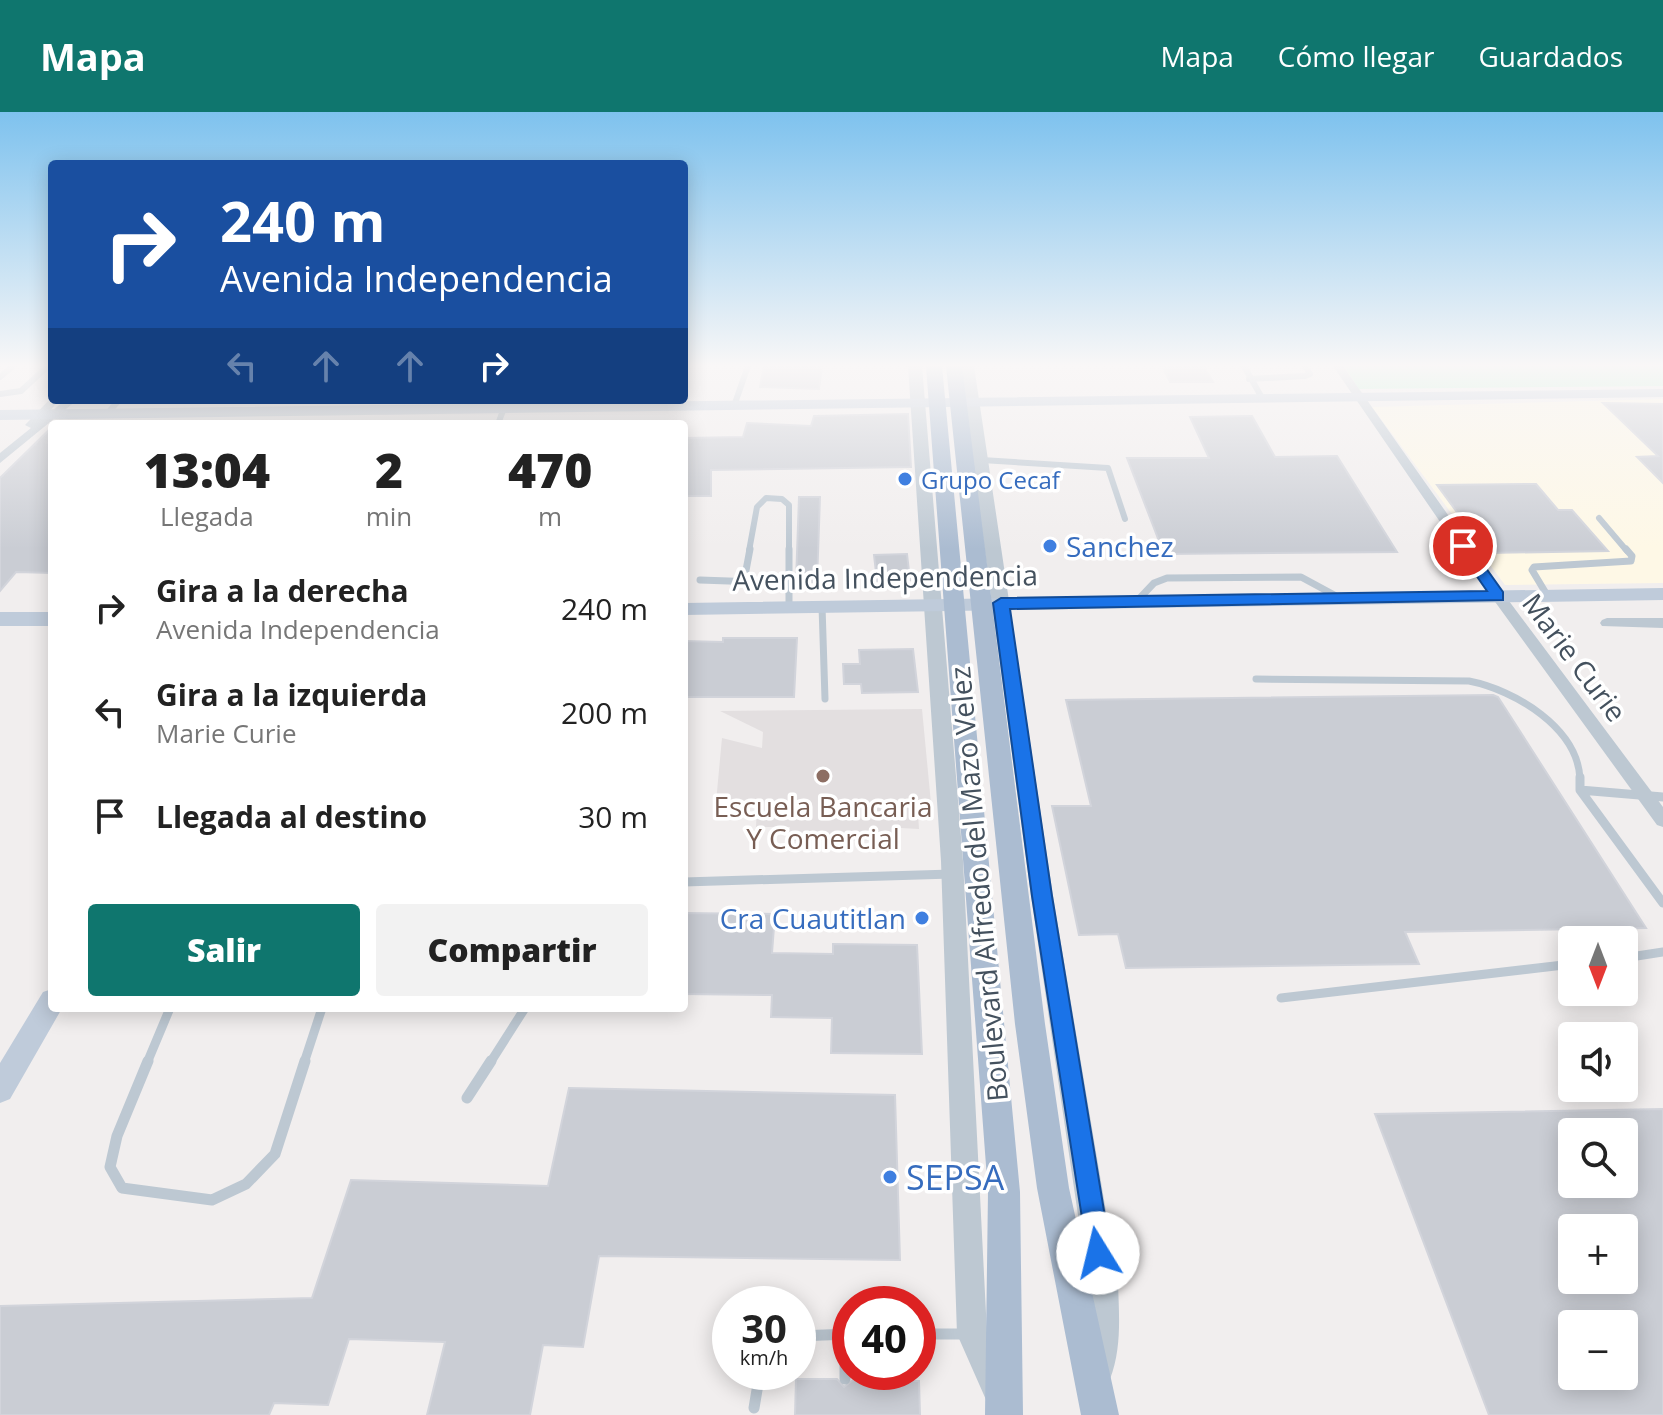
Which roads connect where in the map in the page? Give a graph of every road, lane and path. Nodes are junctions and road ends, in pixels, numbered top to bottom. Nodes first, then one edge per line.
1 (30, 427) edge
2 (34, 427) edge
3 (926, 427) edge
4 (939, 427) edge
5 (961, 427) edge
6 (974, 427) edge
7 (1380, 427) edge
8 (22, 438) junction
9 (0, 459) edge
10 (982, 460) junction
11 (1599, 518) dead end
12 (1125, 519) dead end
13 (700, 580) dead end
14 (744, 581) junction
15 (789, 583) junction
16 (1547, 595) junction
17 (1662, 595) edge
18 (1498, 596) junction
19 (997, 603) junction
20 (937, 604) junction
21 (822, 606) junction
22 (789, 607) junction
23 (688, 609) edge
24 (0, 619) edge
25 (48, 619) edge
26 (1607, 623) dead end
27 (1663, 623) edge
28 (1256, 679) dead end
29 (825, 699) dead end
30 (1580, 790) junction
31 (1655, 797) edge
32 (1663, 820) edge
33 (952, 874) junction
34 (688, 882) edge
35 (1663, 903) edge
36 (1663, 952) edge
37 (1638, 956) edge
38 (1558, 966) edge
39 (1281, 998) dead end
40 (48, 1008) edge
41 (168, 1012) edge
42 (321, 1012) edge
43 (522, 1012) edge
44 (0, 1089) edge
45 (467, 1098) dead end
46 (936, 1334) edge
47 (972, 1334) junction
48 (757, 1390) edge
49 (1098, 1404) edge
50 (754, 1408) dead end
51 (1004, 1408) edge

1 - 8 street
2 - 8 street
3 - 20 street, Boulevard Alfredo del Mazo Velez
4 - 51 main road, Boulevard Alfredo del Mazo Velez
5 - 49 main road, Boulevard Alfredo del Mazo Velez
6 - 10 street, Boulevard Alfredo del Mazo Velez
7 - 18 street, Marie Curie
8 - 9 street
10 - 12 lane
10 - 19 street, Boulevard Alfredo del Mazo Velez
11 - 16 lane
13 - 14 lane
14 - 15 lane
14 - 15 lane
15 - 22 lane
16 - 17 main road, Avenida Independencia
16 - 18 main road, Avenida Independencia
18 - 19 main road, Avenida Independencia
18 - 31 street, Marie Curie
19 - 20 main road, Avenida Independencia
19 - 49 street, Boulevard Alfredo del Mazo Velez
20 - 21 main road, Avenida Independencia
20 - 33 street, Boulevard Alfredo del Mazo Velez
21 - 22 main road, Avenida Independencia
21 - 29 lane
22 - 23 main road, Avenida Independencia
24 - 25 main road
26 - 27 street
28 - 30 lane
30 - 31 lane
30 - 35 lane
31 - 32 street, Marie Curie
33 - 34 lane
33 - 47 street, Boulevard Alfredo del Mazo Velez
36 - 37 lane
38 - 39 lane
40 - 44 main road
41 - 42 lane
43 - 45 lane
46 - 47 lane
47 - 51 street, Boulevard Alfredo del Mazo Velez
48 - 50 lane

